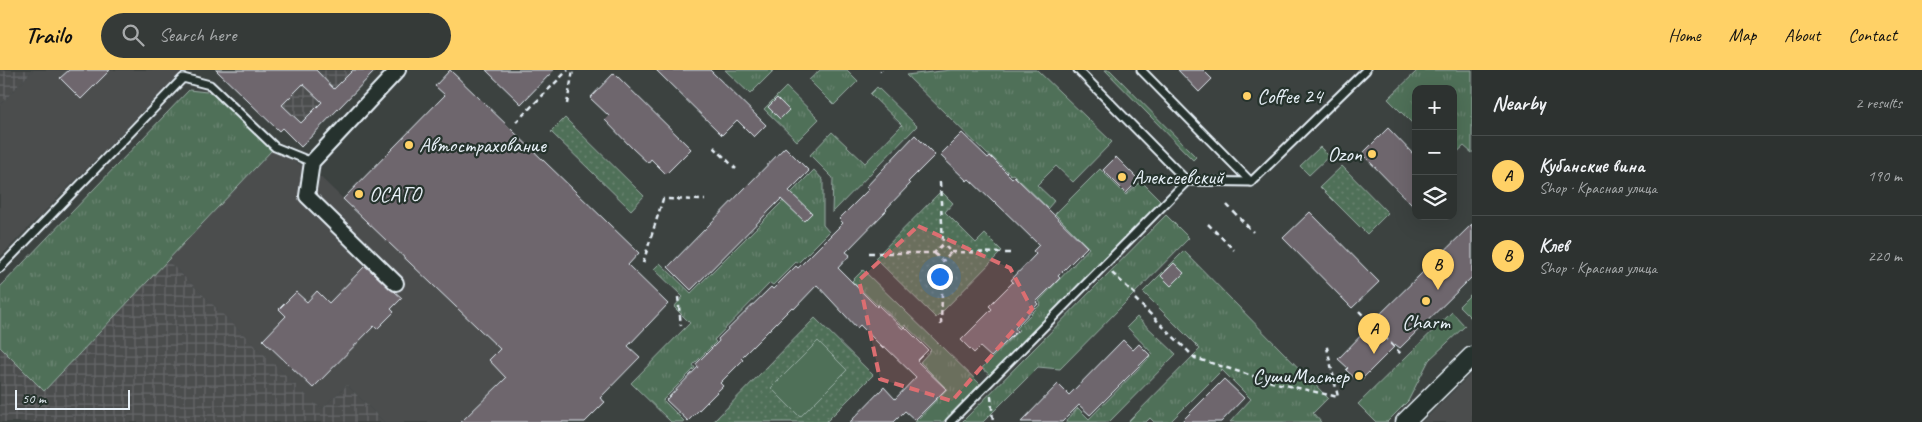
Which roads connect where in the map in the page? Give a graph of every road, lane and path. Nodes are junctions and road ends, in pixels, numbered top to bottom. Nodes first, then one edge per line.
1 (398, 70) edge
2 (568, 70) edge
3 (573, 70) edge
4 (1078, 70) edge
5 (1141, 70) edge
6 (1366, 70) edge
7 (567, 104) dead end
8 (516, 122) dead end
9 (714, 147) dead end
10 (312, 162) junction
11 (736, 169) dead end
12 (1187, 181) junction
13 (940, 182) dead end
14 (1251, 182) junction
15 (705, 200) dead end
16 (1227, 205) dead end
17 (1208, 224) dead end
18 (1253, 232) dead end
19 (943, 244) junction
20 (1234, 250) dead end
21 (934, 252) junction
22 (951, 252) junction
23 (869, 253) dead end
24 (1012, 253) dead end
25 (943, 261) junction
26 (643, 263) dead end
27 (1104, 265) junction
28 (0, 268) edge
29 (396, 282) dead end
30 (678, 298) dead end
31 (1359, 311) dead end
32 (941, 325) dead end
33 (681, 326) dead end
34 (1326, 343) dead end
35 (1402, 355) dead end
36 (1472, 356) edge
37 (989, 382) junction
38 (950, 422) edge
39 (993, 422) edge
40 (1405, 422) edge

1 - 10 street
2 - 8 path
3 - 7 path
4 - 12 lane
5 - 14 lane
6 - 14 lane
9 - 11 path
10 - 28 lane
10 - 29 street
12 - 14 lane
12 - 27 lane
13 - 19 path
15 - 26 path
16 - 18 path
17 - 20 path
19 - 21 path
19 - 22 path
21 - 23 path
21 - 25 path
22 - 24 path
22 - 25 path
25 - 32 path
27 - 34 path
27 - 37 lane
30 - 33 path
31 - 35 path
36 - 40 street
37 - 38 lane
37 - 39 path

